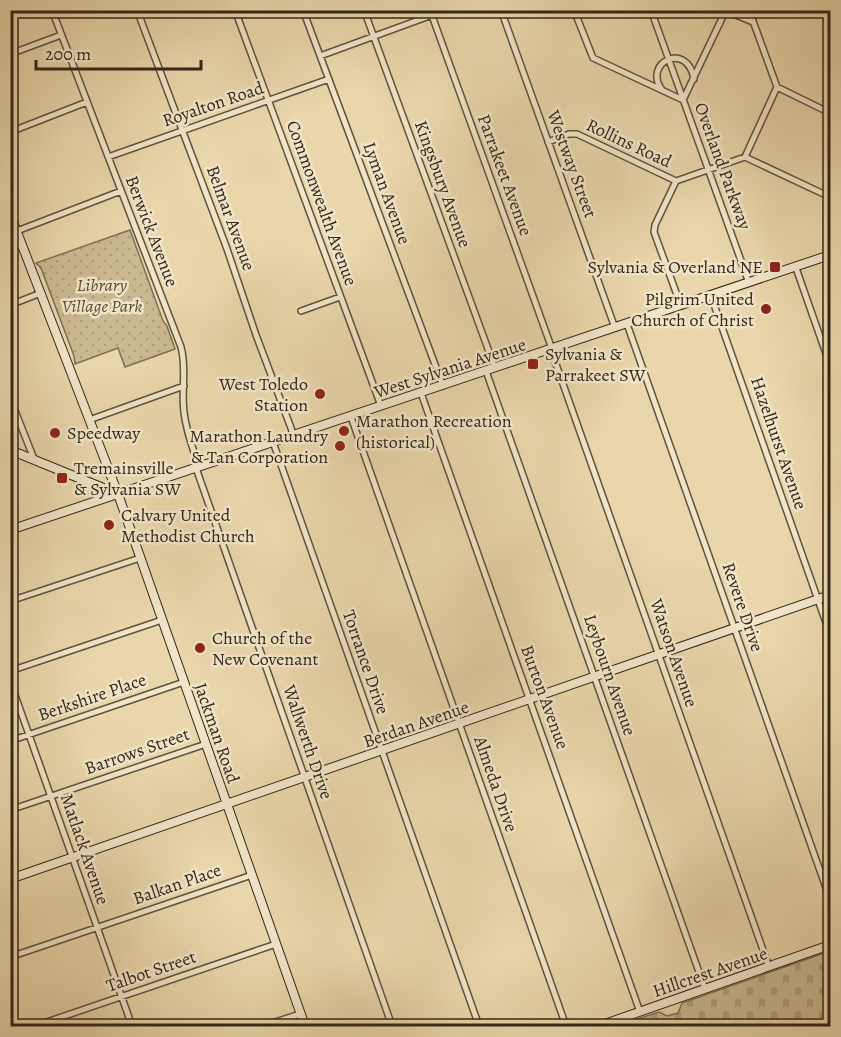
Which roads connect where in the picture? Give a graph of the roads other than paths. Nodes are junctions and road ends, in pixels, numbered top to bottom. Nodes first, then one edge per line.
1 (52, 10) edge
2 (137, 10) edge
3 (235, 10) edge
4 (303, 10) edge
5 (364, 10) edge
6 (446, 10) edge
7 (501, 10) edge
8 (574, 10) edge
9 (651, 10) edge
10 (749, 10) edge
11 (726, 11) edge
12 (431, 13) edge
13 (753, 22) junction
14 (61, 35) junction
15 (373, 37) junction
16 (10, 54) edge
17 (320, 56) junction
18 (669, 58) junction
19 (329, 79) junction
20 (694, 80) junction
21 (777, 87) junction
22 (663, 91) junction
23 (683, 100) junction
24 (268, 101) junction
25 (87, 102) junction
26 (831, 113) edge
27 (182, 131) junction
28 (10, 132) edge
29 (548, 142) junction
30 (108, 157) junction
31 (745, 157) junction
32 (709, 170) junction
33 (676, 181) junction
34 (121, 191) junction
35 (831, 197) edge
36 (10, 214) edge
37 (17, 231) junction
38 (831, 255) edge
39 (796, 268) junction
40 (749, 283) junction
41 (41, 293) junction
42 (711, 296) junction
43 (340, 297) junction
44 (10, 305) edge
45 (681, 306) junction
46 (301, 311) dead end
47 (627, 324) junction
48 (615, 328) junction
49 (551, 349) junction
50 (831, 365) edge
51 (495, 368) junction
52 (486, 371) junction
53 (184, 386) junction
54 (443, 386) junction
55 (421, 393) junction
56 (10, 398) edge
57 (381, 406) junction
58 (351, 417) junction
59 (90, 420) junction
60 (294, 436) junction
61 (273, 442) junction
62 (10, 450) edge
63 (34, 459) junction
64 (197, 468) junction
65 (118, 494) junction
66 (10, 530) edge
67 (140, 558) junction
68 (831, 595) edge
69 (818, 599) junction
70 (10, 601) edge
71 (162, 620) junction
72 (735, 628) junction
73 (831, 634) edge
74 (659, 655) junction
75 (10, 671) edge
76 (594, 677) junction
77 (10, 681) edge
78 (184, 682) junction
79 (530, 700) junction
80 (459, 724) junction
81 (29, 734) junction
82 (10, 741) edge
83 (206, 744) junction
84 (382, 751) junction
85 (305, 778) junction
86 (51, 796) junction
87 (227, 805) junction
88 (10, 810) edge
89 (73, 858) junction
90 (252, 875) junction
91 (10, 879) edge
92 (831, 899) edge
93 (97, 928) junction
94 (276, 944) junction
95 (831, 945) edge
96 (10, 957) edge
97 (769, 967) junction
98 (705, 989) junction
99 (121, 997) junction
100 (640, 1012) junction
101 (300, 1014) junction
102 (35, 1026) edge
103 (132, 1026) edge
104 (263, 1026) edge
105 (305, 1026) edge
106 (392, 1026) edge
107 (479, 1026) edge
108 (566, 1026) edge
109 (598, 1026) edge

1 - 14 street, Berwick Avenue
2 - 27 street, Belmar Avenue
3 - 24 street, Commonwealth Avenue
4 - 17 street, Lyman Avenue
5 - 15 street, Kingsbury Avenue
6 - 12 street
7 - 29 street, Westway Street
8 - 22 street
9 - 18 street, Overland Parkway
10 - 13 street
11 - 13 street
11 - 20 street
12 - 15 street
12 - 49 street, Parrakeet Avenue
13 - 21 street
14 - 16 street
14 - 25 street, Berwick Avenue
15 - 17 street
15 - 51 street, Kingsbury Avenue
17 - 19 street, Lyman Avenue
18 - 20 street, Overland Parkway
18 - 22 street
18 - 23 street, Overland Parkway
19 - 24 street, Royalton Road
19 - 54 street, Lyman Avenue
20 - 23 street
21 - 26 street
21 - 31 street
22 - 23 street
23 - 32 street, Overland Parkway
24 - 27 street, Royalton Road
24 - 43 street, Commonwealth Avenue
25 - 28 street
25 - 30 street, Berwick Avenue
27 - 30 street, Royalton Road
27 - 60 street, Belmar Avenue
29 - 33 street, Rollins Road
29 - 48 street, Westway Street
30 - 34 street, Berwick Avenue
31 - 32 street, Rollins Road
31 - 35 street
32 - 33 street, Rollins Road
32 - 40 street, Overland Parkway
33 - 45 street
34 - 37 street
34 - 53 street, Berwick Avenue
36 - 37 street, Jackman Road
37 - 41 street, Jackman Road
38 - 39 street, West Sylvania Avenue
39 - 40 street, West Sylvania Avenue
39 - 50 street
40 - 42 street, West Sylvania Avenue
41 - 44 street
41 - 59 street, Jackman Road
42 - 45 street, West Sylvania Avenue
42 - 69 street, Hazelhurst Avenue
43 - 46 street
43 - 57 street, Commonwealth Avenue
45 - 47 street, West Sylvania Avenue
47 - 48 street, West Sylvania Avenue
47 - 72 street, Revere Drive
48 - 49 street, West Sylvania Avenue
49 - 51 street, West Sylvania Avenue
49 - 74 street, Watson Avenue
51 - 52 street, West Sylvania Avenue
52 - 54 street, West Sylvania Avenue
52 - 76 street, Leybourn Avenue
53 - 59 street
53 - 64 street, Berwick Avenue
54 - 55 street, West Sylvania Avenue
55 - 57 street, West Sylvania Avenue
55 - 79 street, Burton Avenue
56 - 63 street
57 - 58 street, West Sylvania Avenue
58 - 60 street, West Sylvania Avenue
58 - 80 street, Almeda Drive
59 - 65 street, Jackman Road
60 - 61 street, West Sylvania Avenue
61 - 64 street, West Sylvania Avenue
61 - 84 street, Torrance Drive
62 - 63 street
63 - 65 street
64 - 65 street, West Sylvania Avenue
64 - 85 street, Wallwerth Drive
65 - 66 street, West Sylvania Avenue
65 - 67 street, Jackman Road
67 - 70 street
67 - 71 street, Jackman Road
68 - 69 street, Berdan Avenue
69 - 72 street, Berdan Avenue
69 - 73 street, Hazelhurst Avenue
71 - 75 street
71 - 78 street, Jackman Road
72 - 74 street, Berdan Avenue
72 - 92 street, Revere Drive
74 - 76 street, Berdan Avenue
74 - 97 street, Watson Avenue
76 - 79 street, Berdan Avenue
76 - 98 street, Leybourn Avenue
77 - 81 street, Matlack Avenue
78 - 81 street, Berkshire Place
78 - 83 street, Jackman Road
79 - 80 street, Berdan Avenue
79 - 100 street, Burton Avenue
80 - 84 street, Berdan Avenue
80 - 108 street, Almeda Drive
81 - 82 street, Berkshire Place
81 - 86 street, Matlack Avenue
83 - 86 street, Barrows Street
83 - 87 street, Jackman Road
84 - 85 street, Berdan Avenue
84 - 107 street, Torrance Drive
85 - 87 street, Berdan Avenue
85 - 106 street, Wallwerth Drive
86 - 88 street, Barrows Street
86 - 89 street, Matlack Avenue
87 - 89 street, Berdan Avenue
87 - 90 street, Jackman Road
89 - 91 street, Berdan Avenue
89 - 93 street, Matlack Avenue
90 - 93 street, Balkan Place
90 - 94 street, Jackman Road
93 - 96 street, Balkan Place
93 - 99 street, Matlack Avenue
94 - 99 street, Talbot Street
94 - 101 street, Jackman Road
95 - 97 street, Hillcrest Avenue
97 - 98 street, Hillcrest Avenue
98 - 100 street, Hillcrest Avenue
99 - 102 street, Talbot Street
99 - 103 street, Matlack Avenue
100 - 109 street, Hillcrest Avenue
101 - 104 street
101 - 105 street, Jackman Road

